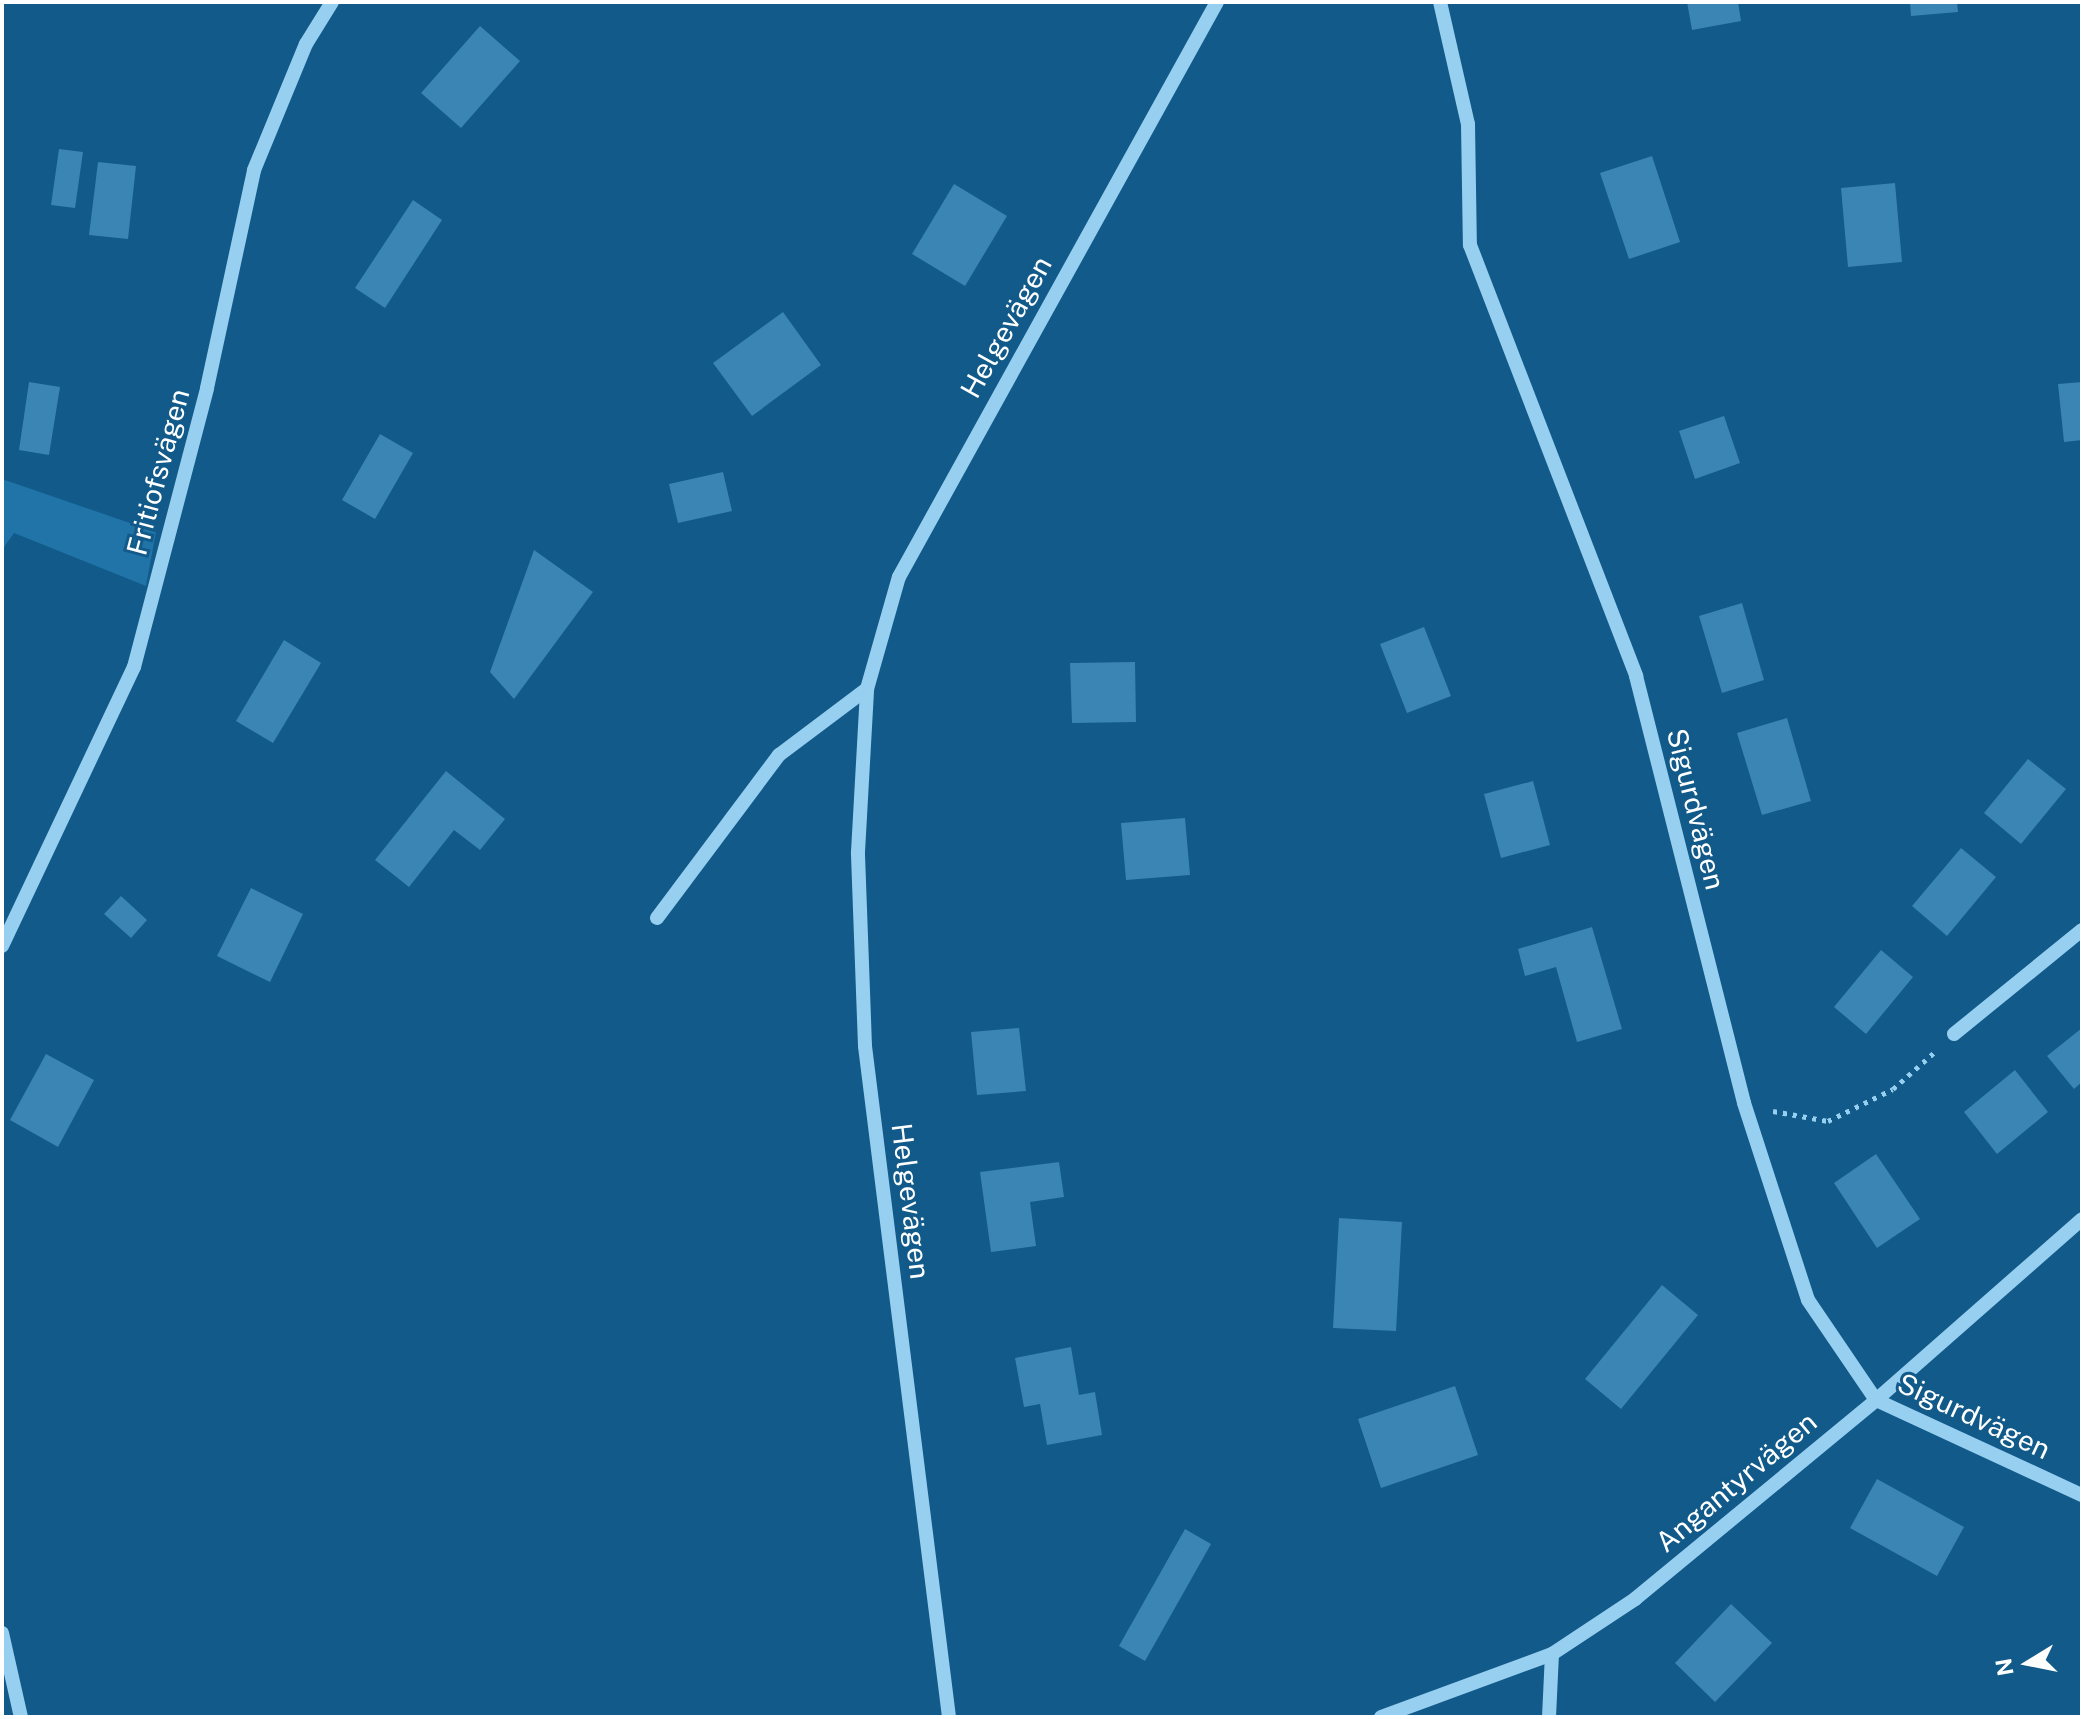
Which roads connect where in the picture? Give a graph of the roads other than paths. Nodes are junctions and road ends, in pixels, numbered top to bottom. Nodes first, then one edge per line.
1 (332, 2) edge
2 (1217, 2) edge
3 (1440, 2) edge
4 (867, 689) junction
5 (657, 918) dead end
6 (2082, 930) edge
7 (2, 946) edge
8 (1954, 1034) road end
9 (2082, 1219) edge
10 (1876, 1400) junction
11 (2082, 1495) edge
12 (2, 1633) edge
13 (1552, 1654) junction
14 (21, 1717) edge
15 (949, 1717) edge
16 (1381, 1717) edge
17 (1549, 1717) edge

1 - 7 street, Fritiofsvägen
2 - 4 street, Helgevägen
3 - 10 street, Sigurdvägen
4 - 5 street
4 - 15 street, Helgevägen
6 - 8 street
9 - 10 street, Angantyrvägen
10 - 11 street, Sigurdvägen
10 - 13 street, Angantyrvägen
12 - 14 street
13 - 16 street, Angantyrvägen
13 - 17 street

